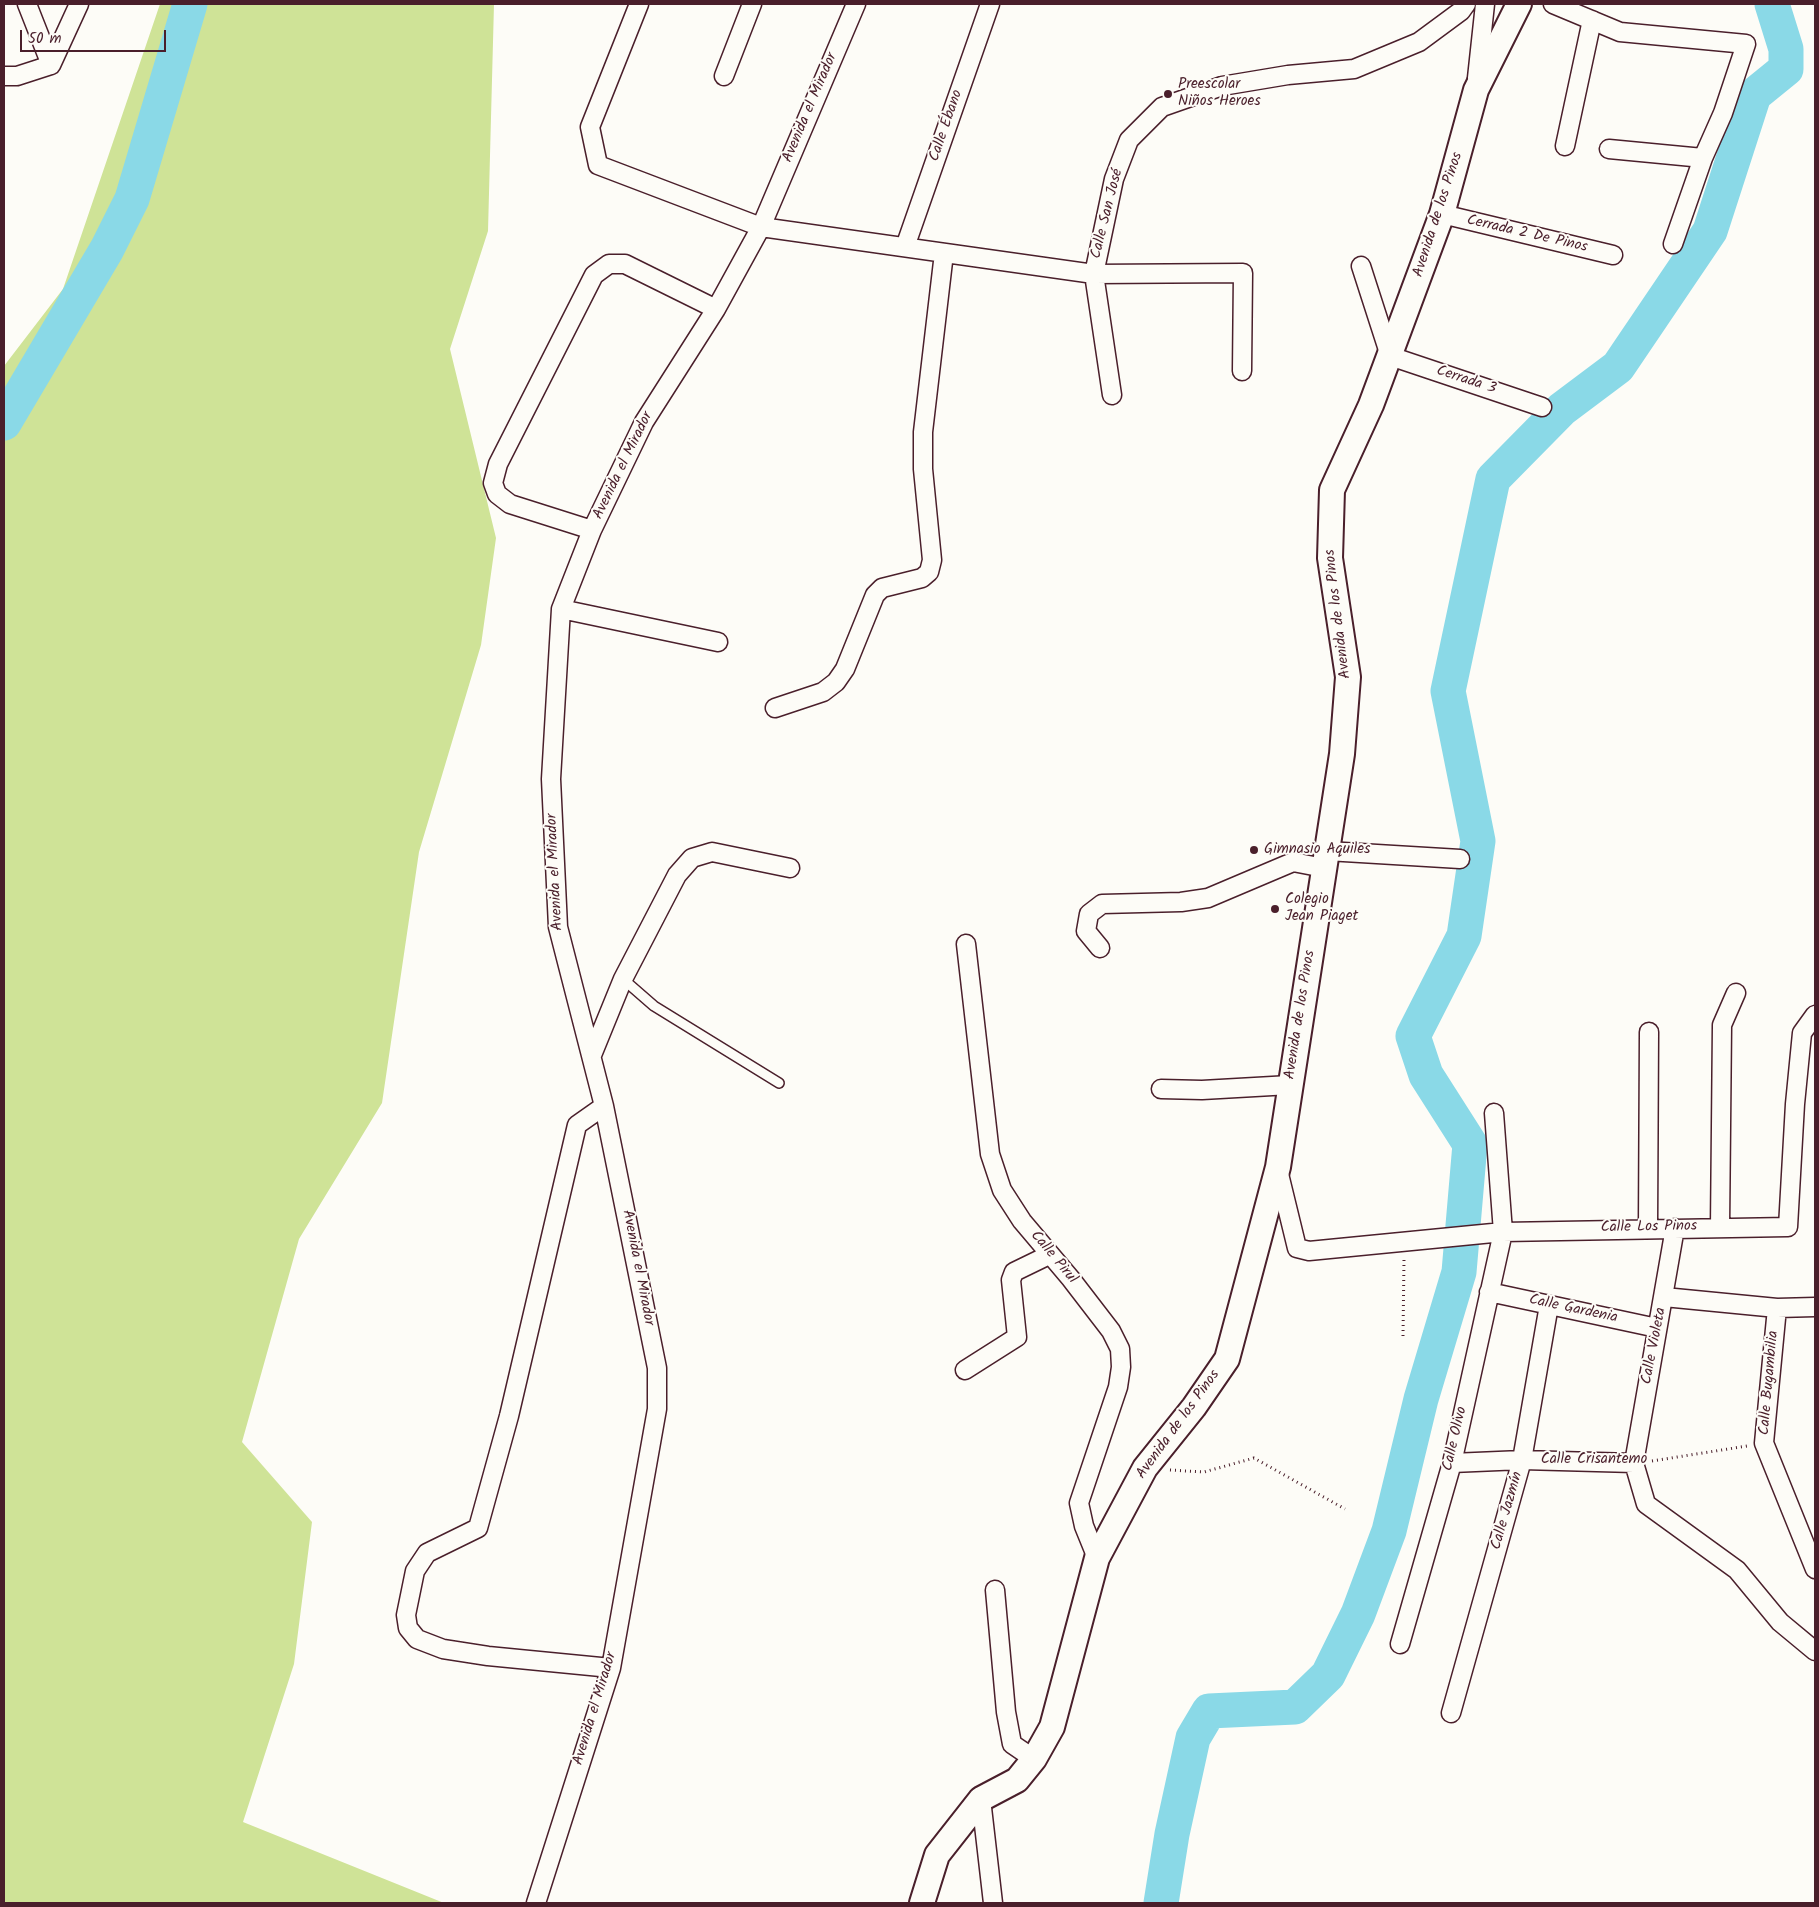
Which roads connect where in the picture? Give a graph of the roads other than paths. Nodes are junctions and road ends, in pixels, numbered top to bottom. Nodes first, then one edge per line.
1 (27, 4) edge
2 (79, 4) edge
3 (639, 4) edge
4 (752, 4) edge
5 (856, 4) edge
6 (990, 4) edge
7 (1466, 4) edge
8 (1486, 4) edge
9 (1519, 4) edge
10 (1553, 4) edge
11 (1592, 20) junction
12 (51, 66) junction
13 (4, 76) edge
14 (724, 76) dead end
15 (1476, 90) junction
16 (1565, 146) dead end
17 (1609, 149) dead end
18 (1703, 158) junction
19 (1442, 214) junction
20 (760, 227) junction
21 (1673, 244) dead end
22 (904, 247) junction
23 (944, 253) junction
24 (1613, 255) dead end
25 (1361, 266) dead end
26 (1094, 274) junction
27 (716, 309) junction
28 (1390, 356) junction
29 (1242, 372) dead end
30 (1112, 395) dead end
31 (1542, 407) dead end
32 (592, 530) junction
33 (561, 610) junction
34 (718, 642) dead end
35 (775, 708) dead end
36 (1326, 859) junction
37 (1460, 859) dead end
38 (790, 868) dead end
39 (966, 944) dead end
40 (1100, 948) dead end
41 (623, 979) junction
42 (1736, 993) dead end
43 (1815, 1015) edge
44 (1648, 1032) dead end
45 (592, 1055) junction
46 (779, 1083) dead end
47 (1290, 1085) junction
48 (1161, 1089) dead end
49 (604, 1106) junction
50 (1494, 1113) dead end
51 (1278, 1168) junction
52 (1720, 1227) junction
53 (1648, 1228) junction
54 (1675, 1228) junction
55 (1506, 1231) junction
56 (1049, 1255) junction
57 (1490, 1292) junction
58 (1664, 1297) junction
59 (1549, 1305) junction
60 (1815, 1307) edge
61 (1777, 1308) junction
62 (1657, 1328) junction
63 (965, 1370) dead end
64 (1522, 1460) junction
65 (1452, 1462) junction
66 (1634, 1463) junction
67 (1097, 1558) junction
68 (1815, 1569) edge
69 (995, 1590) dead end
70 (1400, 1644) dead end
71 (1815, 1651) edge
72 (611, 1668) junction
73 (1451, 1713) dead end
74 (1034, 1759) junction
75 (981, 1799) junction
76 (536, 1903) edge
77 (922, 1903) edge
78 (993, 1903) edge

1 - 12 street
2 - 12 street
3 - 20 street, Calle San José
4 - 14 street
5 - 20 street, Avenida el Mirador
6 - 22 street, Calle Ébano
7 - 26 street, Calle San José
8 - 15 street
9 - 15 street, Avenida de los Pinos
10 - 11 street
11 - 16 street
11 - 18 street
12 - 13 street
15 - 19 street, Avenida de los Pinos
17 - 18 street
18 - 21 street
19 - 24 street, Cerrada 2 De Pinos
19 - 28 street, Avenida de los Pinos
20 - 22 street, Calle San José
20 - 27 street, Avenida el Mirador
22 - 23 street, Calle San José
23 - 26 street, Calle San José
23 - 35 street
25 - 28 street
26 - 29 street, Calle San José
26 - 30 street
27 - 32 street, Avenida el Mirador
27 - 32 street
28 - 31 street, Cerrada 3
28 - 36 street, Avenida de los Pinos
32 - 33 street, Avenida el Mirador
33 - 34 street
33 - 45 street, Avenida el Mirador
36 - 37 street
36 - 40 street
36 - 47 street, Avenida de los Pinos
38 - 41 street
39 - 56 street, Calle Pirul
41 - 45 street
41 - 46 lane
42 - 52 street
43 - 52 street, Calle Los Pinos
44 - 53 street
45 - 49 street, Avenida el Mirador
47 - 48 street
47 - 51 street, Avenida de los Pinos
49 - 72 street, Avenida el Mirador
49 - 72 street
50 - 55 street, Calle Olivo
51 - 55 street, Calle Los Pinos
51 - 67 street, Avenida de los Pinos
52 - 54 street, Calle Los Pinos
53 - 54 street, Calle Los Pinos
53 - 55 street, Calle Los Pinos
54 - 58 street, Calle Violeta
55 - 57 street, Calle Olivo
56 - 63 street
56 - 67 street, Calle Pirul
57 - 59 street, Calle Gardenia
57 - 65 street, Calle Olivo
58 - 61 street
58 - 62 street, Calle Violeta
59 - 62 street, Calle Gardenia
59 - 64 street, Calle Jazmín
60 - 61 street
61 - 68 street, Calle Bugambilia
62 - 66 street, Calle Violeta
64 - 65 street, Calle Crisantemo
64 - 66 street, Calle Crisantemo
64 - 73 street, Calle Jazmín
65 - 70 street, Calle Olivo
66 - 71 street
67 - 74 street, Avenida de los Pinos
69 - 74 street
72 - 76 street, Avenida el Mirador
74 - 75 street, Avenida de los Pinos
75 - 77 street, Avenida de los Pinos
75 - 78 street

